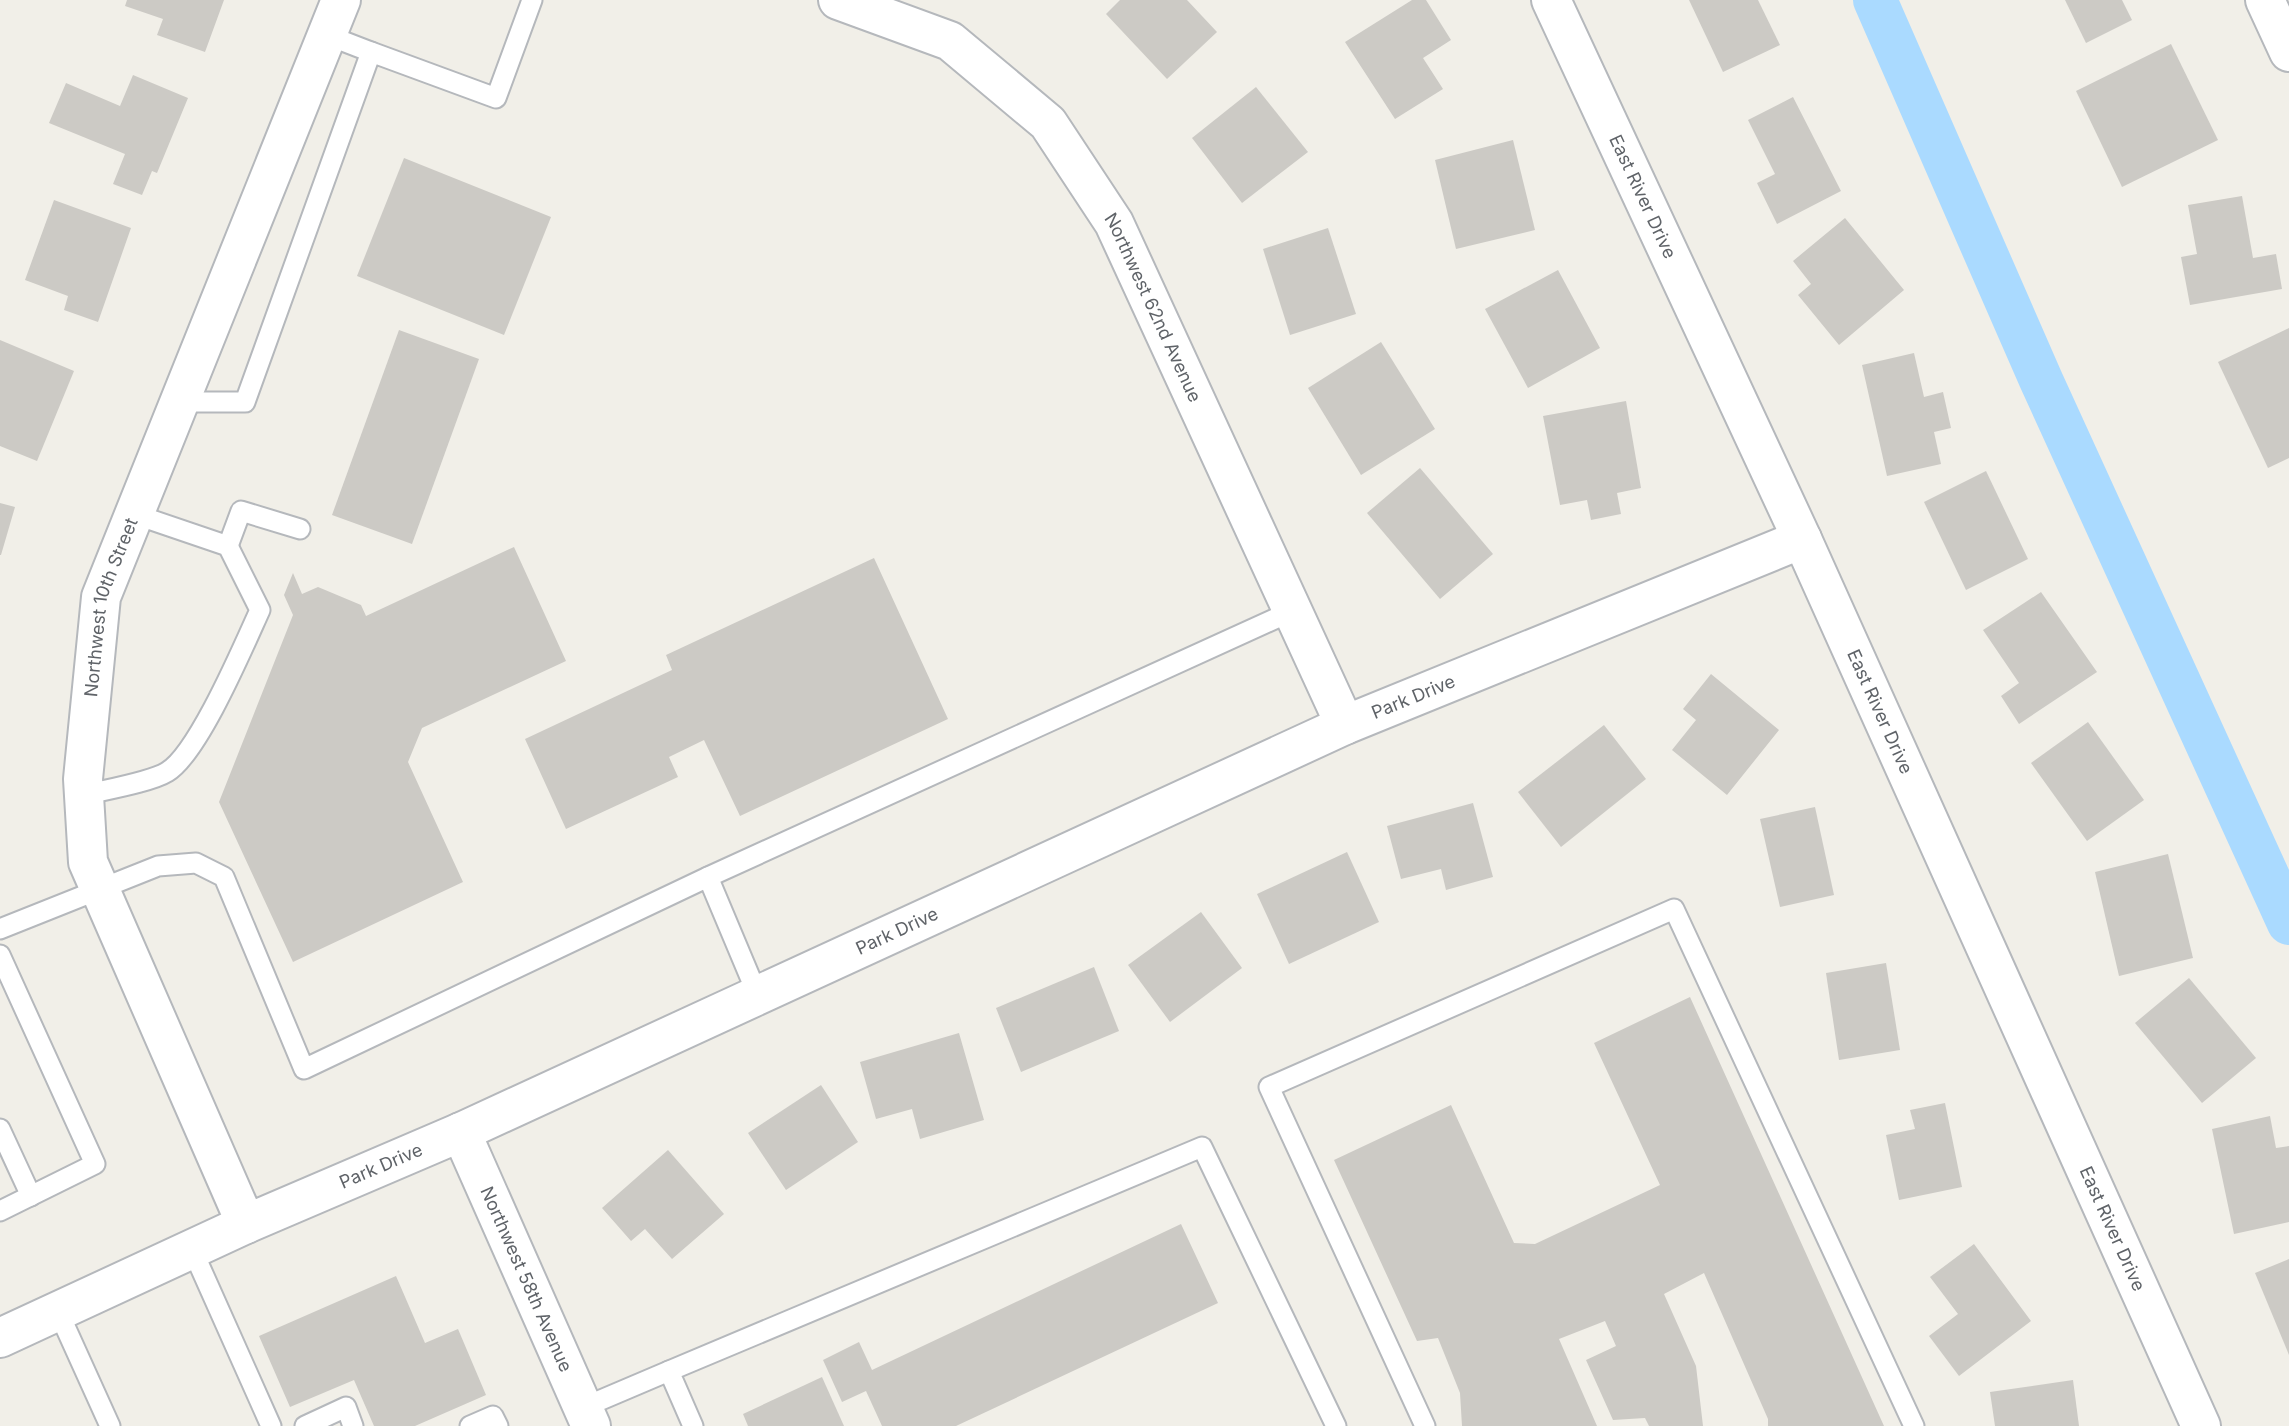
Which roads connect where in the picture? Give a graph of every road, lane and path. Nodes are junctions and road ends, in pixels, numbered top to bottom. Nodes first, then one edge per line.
1 (341, 0) edge
2 (532, 0) edge
3 (838, 0) edge
4 (1551, 0) edge
5 (2265, 0) edge
6 (327, 35) junction
7 (2289, 51) edge
8 (370, 52) junction
9 (180, 402) junction
10 (134, 514) junction
11 (300, 529) dead end
12 (1802, 539) junction
13 (228, 546) junction
14 (1292, 611) junction
15 (1345, 725) junction
16 (84, 795) junction
17 (708, 877) junction
18 (100, 889) junction
19 (0, 929) edge
20 (0, 955) edge
21 (758, 996) junction
22 (0, 1129) edge
23 (461, 1132) junction
24 (31, 1196) junction
25 (0, 1211) edge
26 (246, 1224) junction
27 (192, 1249) junction
28 (58, 1311) junction
29 (0, 1338) edge
30 (669, 1371) junction
31 (587, 1417) edge
32 (110, 1426) edge
33 (271, 1426) edge
34 (305, 1426) edge
35 (353, 1426) edge
36 (470, 1426) edge
37 (498, 1426) edge
38 (693, 1426) edge
39 (1336, 1426) edge
40 (1425, 1426) edge
41 (1914, 1426) edge
42 (2201, 1426) edge

1 - 6 street, Northwest 10th Street
2 - 8 lane
3 - 14 street, Northwest 62nd Avenue
4 - 12 street, East River Drive
5 - 7 street
6 - 8 lane
6 - 9 street, Northwest 10th Street
8 - 9 lane
9 - 10 street, Northwest 10th Street
10 - 13 lane
10 - 16 street, Northwest 10th Street
11 - 13 lane
12 - 15 street, Park Drive
12 - 42 street, East River Drive
13 - 16 lane
14 - 15 street, Northwest 62nd Avenue
14 - 17 lane
15 - 21 street, Park Drive
16 - 18 street, Northwest 10th Street
17 - 18 lane
17 - 21 lane
18 - 19 lane
18 - 26 street, Northwest 10th Street
20 - 24 lane
21 - 23 street, Park Drive
22 - 24 lane
23 - 26 street, Park Drive
23 - 31 street, Northwest 58th Avenue
24 - 25 lane
26 - 27 street, Park Drive
27 - 28 street, Park Drive
27 - 33 lane
28 - 29 street, Park Drive
28 - 32 lane
30 - 31 lane
30 - 38 lane
30 - 39 lane
34 - 35 lane
36 - 37 lane
40 - 41 lane

